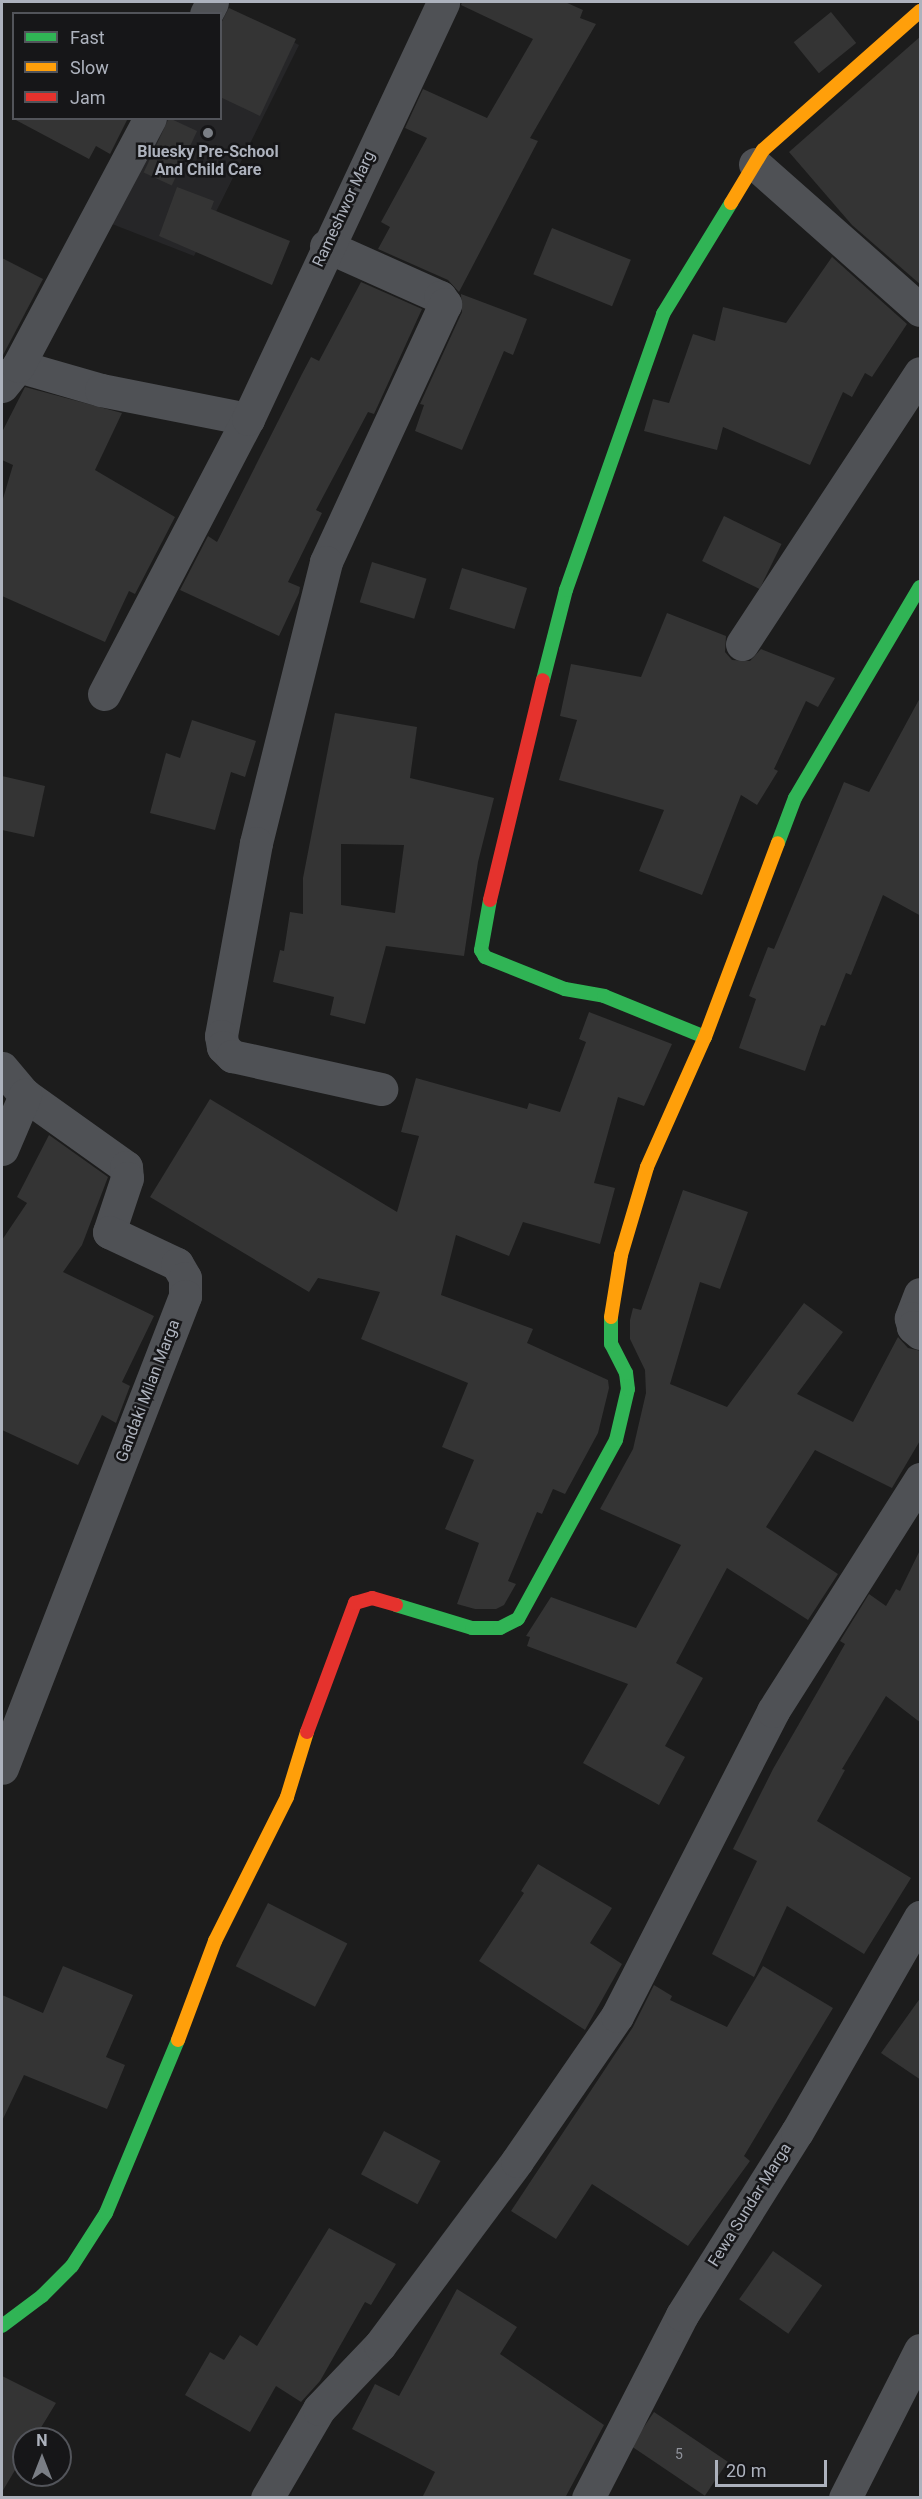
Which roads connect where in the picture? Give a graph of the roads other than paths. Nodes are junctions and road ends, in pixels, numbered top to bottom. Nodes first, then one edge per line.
1 (443, 2) edge
2 (921, 11) edge
3 (149, 120) edge
4 (755, 164) junction
5 (326, 246) junction
6 (921, 310) edge
7 (921, 373) edge
8 (10, 376) edge
9 (248, 419) junction
10 (921, 587) edge
11 (742, 644) dead end
12 (104, 694) dead end
13 (705, 1037) junction
14 (2, 1068) edge
15 (381, 1089) dead end
16 (25, 1095) junction
17 (2, 1149) edge
18 (921, 1294) edge
19 (921, 1333) edge
20 (921, 1479) edge
21 (2, 1768) edge
22 (921, 1917) edge
23 (2, 2326) edge
24 (921, 2350) edge
25 (267, 2498) edge
26 (588, 2498) edge
27 (845, 2498) edge

1 - 5 street, Rameshwor Marg
2 - 4 street
3 - 8 street
4 - 6 street
4 - 13 street
5 - 9 street, Rameshwor Marg
5 - 15 street
7 - 11 street
8 - 9 street
9 - 12 street, Rameshwor Marg
10 - 13 street
13 - 23 street
14 - 16 street, Gandaki Milan Marga
16 - 17 street
16 - 21 street, Gandaki Milan Marga
18 - 19 street
20 - 25 street
22 - 26 street, Fewa Sundar Marga
24 - 27 street

